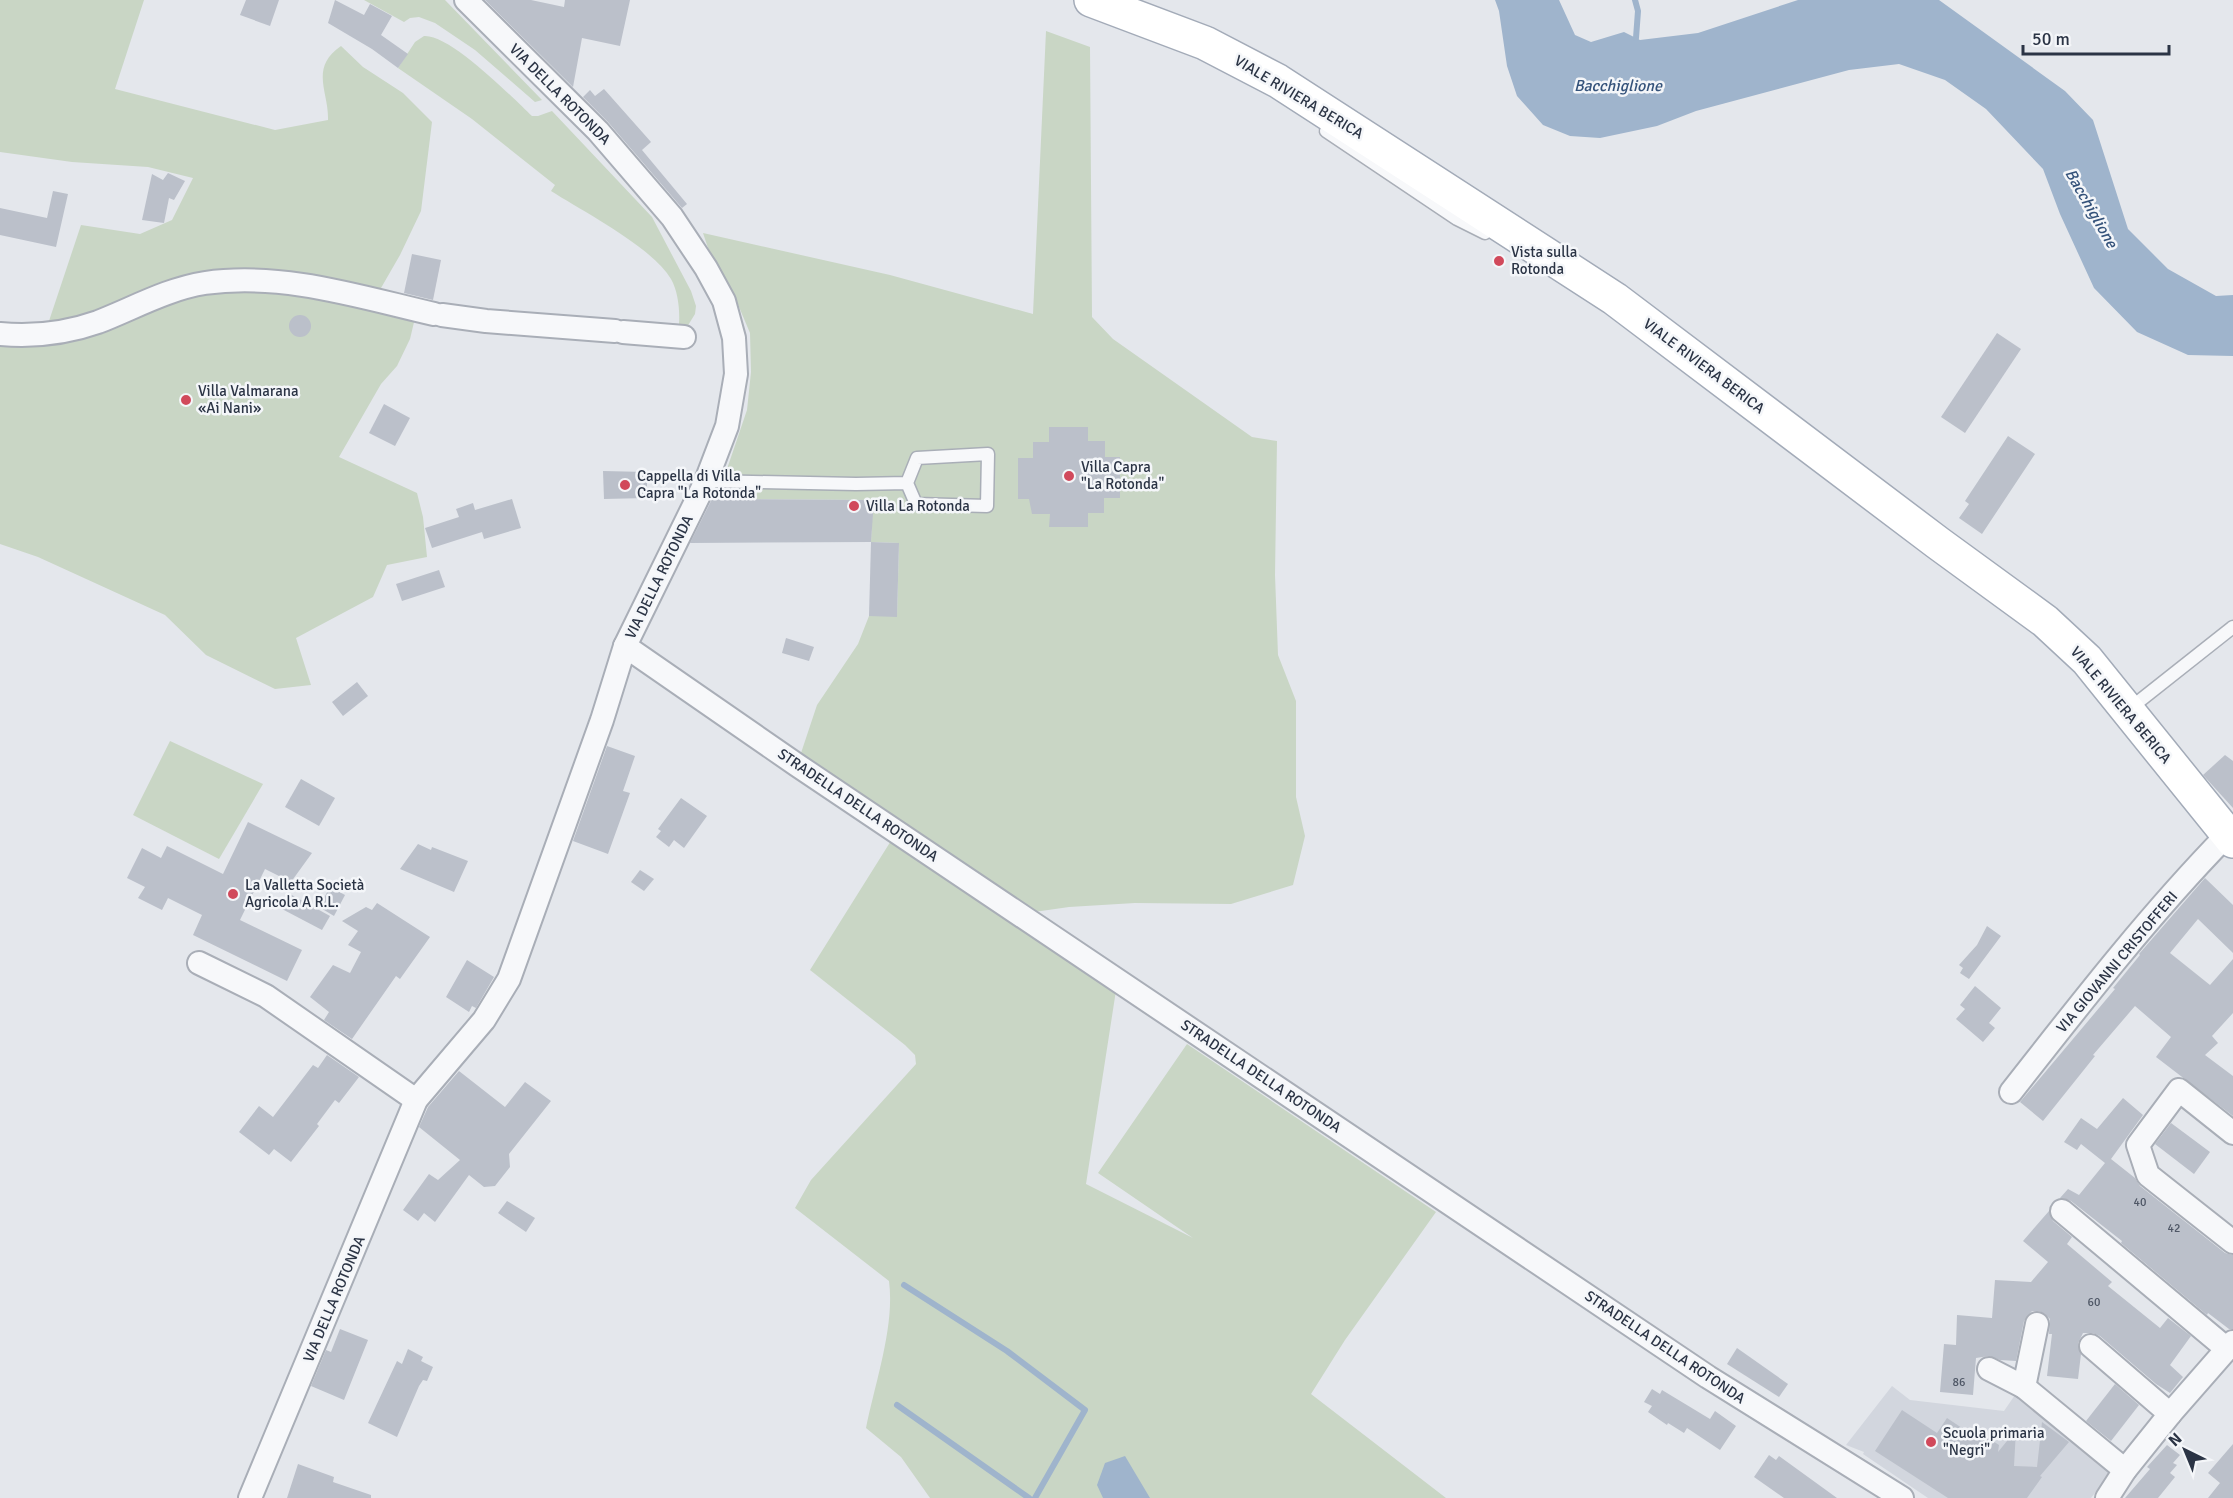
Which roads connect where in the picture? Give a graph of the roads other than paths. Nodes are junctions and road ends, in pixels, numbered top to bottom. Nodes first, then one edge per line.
1 (466, 0) edge
2 (1091, 0) edge
3 (1261, 72) junction
4 (1298, 108) dead end
5 (1314, 124) dead end
6 (1615, 299) junction
7 (0, 334) edge
8 (684, 337) dead end
9 (706, 481) junction
10 (907, 483) junction
11 (2233, 627) edge
12 (626, 646) junction
13 (2127, 711) junction
14 (2230, 838) edge
15 (199, 963) dead end
16 (2012, 1092) dead end
17 (416, 1100) junction
18 (2233, 1133) edge
19 (2062, 1211) dead end
20 (2230, 1231) edge
21 (2037, 1324) dead end
22 (2230, 1345) edge
23 (2091, 1346) dead end
24 (1989, 1369) dead end
25 (2024, 1388) junction
26 (2170, 1414) junction
27 (2125, 1470) junction
28 (250, 1498) edge
29 (1902, 1498) edge
30 (2107, 1498) edge

1 - 9 street, VIA DELLA ROTONDA
2 - 3 main road, VIALE RIVIERA BERICA
3 - 4 lane
3 - 6 main road, VIALE RIVIERA BERICA
5 - 6 lane
6 - 13 main road, VIALE RIVIERA BERICA
7 - 8 street
9 - 10 lane
9 - 12 street, VIA DELLA ROTONDA
10 - 10 lane
11 - 13 lane
12 - 17 street, VIA DELLA ROTONDA
12 - 29 street, STRADELLA DELLA ROTONDA
13 - 14 main road, VIALE RIVIERA BERICA
14 - 16 street, VIA GIOVANNI CRISTOFFERI
15 - 17 street
17 - 28 street, VIA DELLA ROTONDA
18 - 20 street
19 - 22 street
21 - 25 street
22 - 26 street
23 - 26 street
24 - 25 street
25 - 27 street
26 - 27 street
27 - 30 street

